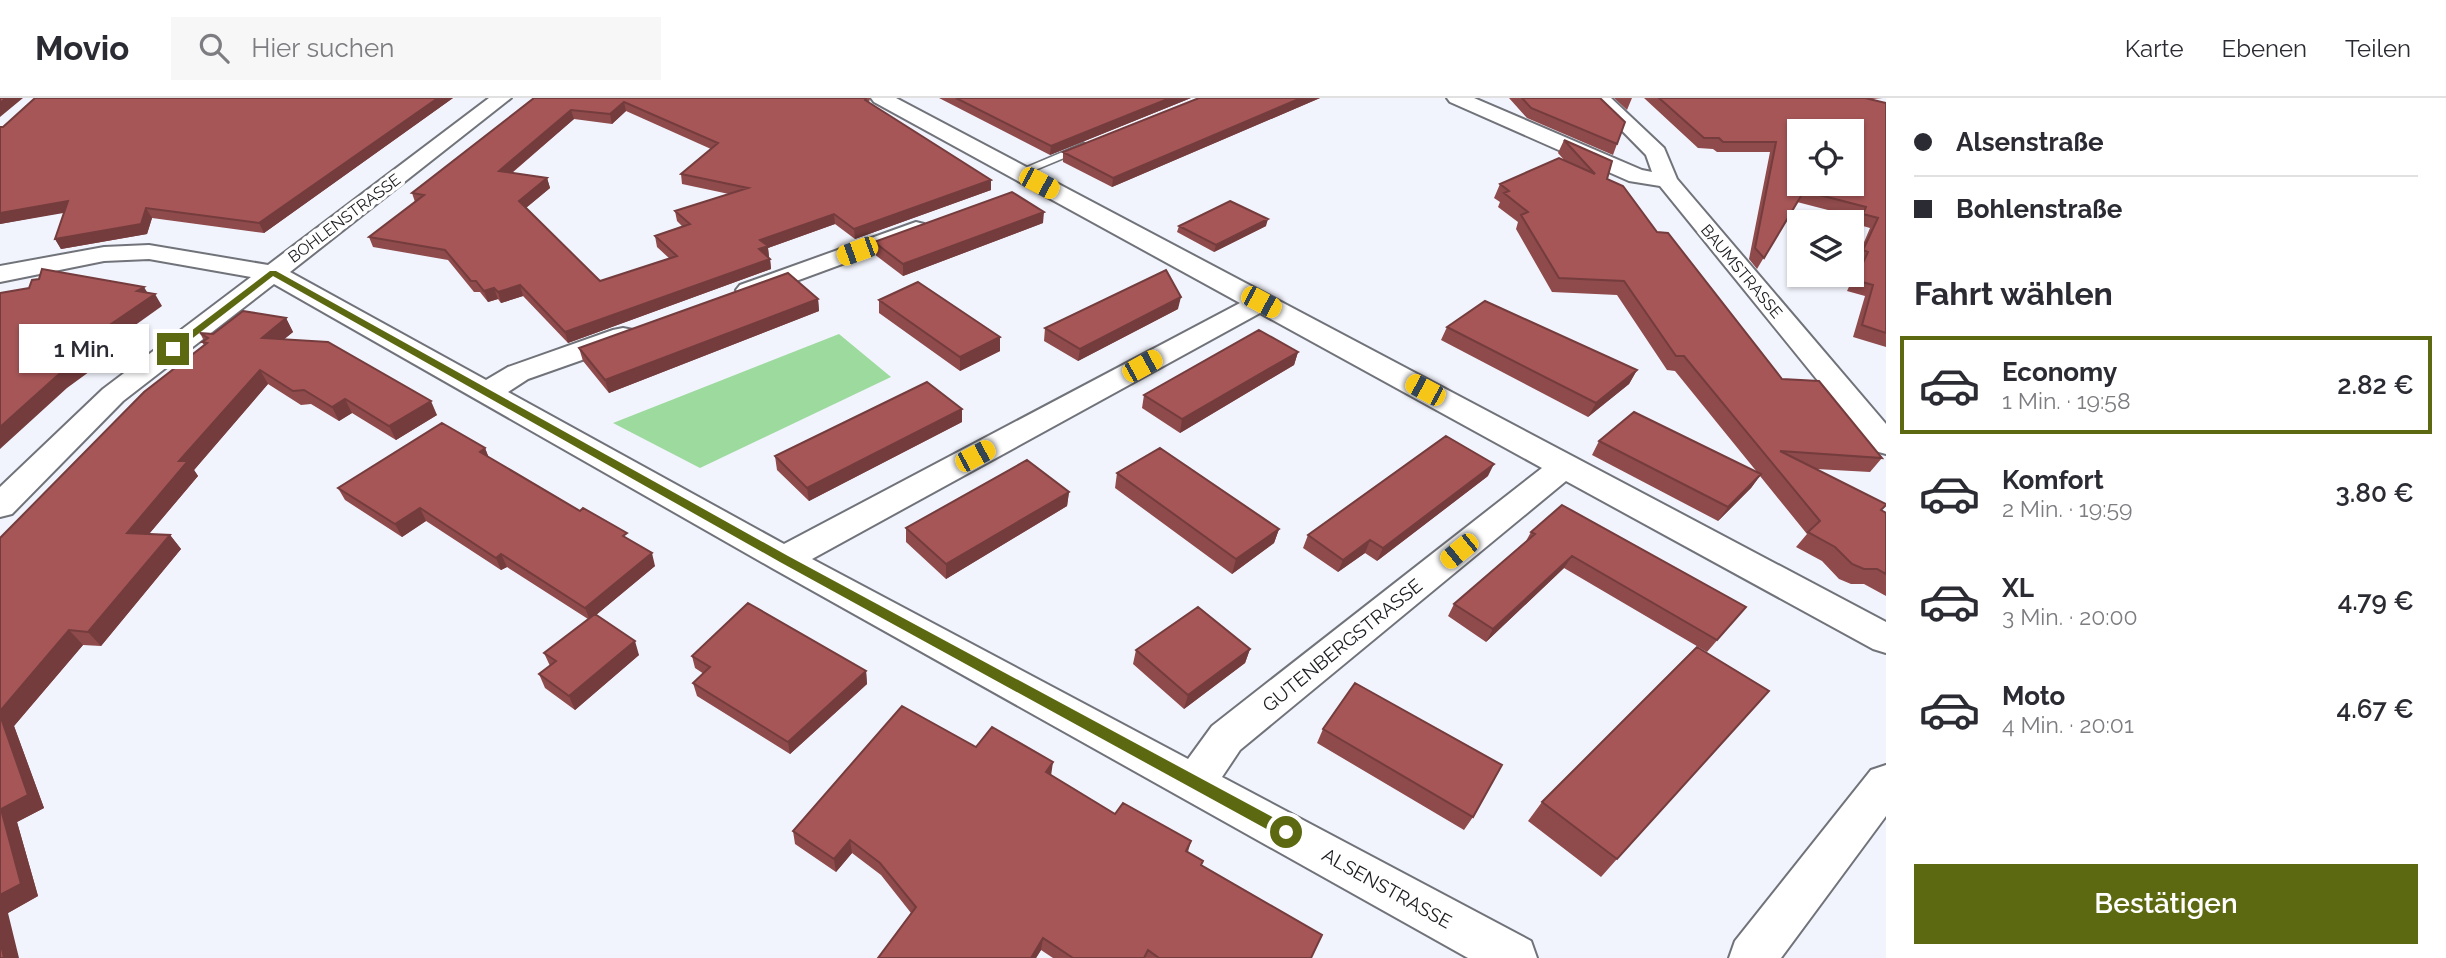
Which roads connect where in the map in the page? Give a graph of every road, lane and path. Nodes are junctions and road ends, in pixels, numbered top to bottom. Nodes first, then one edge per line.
1 (501, 98) edge
2 (881, 98) edge
3 (1457, 98) edge
4 (1600, 98) edge
5 (1094, 142) edge
6 (1667, 181) junction
7 (1024, 183) junction
8 (935, 222) edge
9 (273, 272) junction
10 (0, 274) edge
11 (726, 298) edge
12 (1261, 302) junction
13 (648, 327) edge
14 (487, 392) junction
15 (1886, 444) edge
16 (1565, 466) junction
17 (0, 506) edge
18 (784, 559) junction
19 (1886, 639) edge
20 (1195, 782) junction
21 (1886, 783) edge
22 (1514, 958) edge
23 (1752, 958) edge

1 - 9 street, BOHLENSTRASSE
2 - 7 street
3 - 6 street
4 - 6 street, BAUMSTRASSE
5 - 7 lane
6 - 15 street, BAUMSTRASSE
7 - 12 street
8 - 11 street
9 - 10 street, ALSENSTRASSE
9 - 14 street, ALSENSTRASSE
9 - 17 street, BOHLENSTRASSE
12 - 16 street
12 - 18 street
13 - 14 street
14 - 18 street, ALSENSTRASSE
16 - 19 street
16 - 20 street, GUTENBERGSTRASSE
18 - 20 street, ALSENSTRASSE
20 - 22 street, ALSENSTRASSE
21 - 23 street

